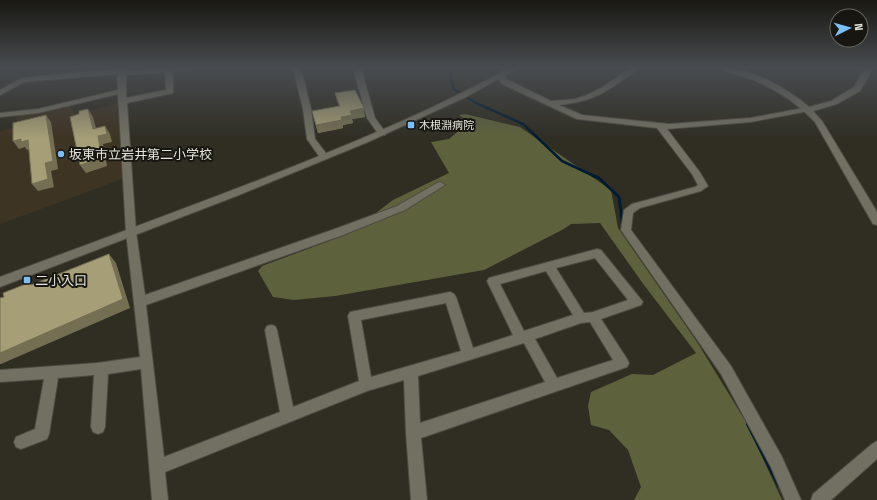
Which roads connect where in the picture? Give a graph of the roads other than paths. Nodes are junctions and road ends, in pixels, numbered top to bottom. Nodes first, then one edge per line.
1 (122, 91) edge
2 (167, 91) edge
3 (303, 91) edge
4 (364, 91) edge
5 (468, 91) edge
6 (524, 91) edge
7 (599, 91) edge
8 (783, 91) edge
9 (854, 91) edge
10 (122, 96) junction
11 (550, 104) junction
12 (809, 109) junction
13 (0, 115) edge
14 (660, 126) junction
15 (382, 133) junction
16 (324, 157) junction
17 (440, 185) dead end
18 (877, 221) edge
19 (131, 232) junction
20 (549, 266) junction
21 (0, 282) edge
22 (140, 302) junction
23 (587, 318) junction
24 (270, 330) dead end
25 (524, 337) junction
26 (469, 355) junction
27 (147, 362) junction
28 (101, 369) junction
29 (411, 372) junction
30 (52, 373) junction
31 (0, 376) edge
32 (366, 385) junction
33 (554, 386) junction
34 (288, 416) junction
35 (98, 427) dead end
36 (413, 433) junction
37 (21, 442) dead end
38 (877, 449) edge
39 (156, 468) junction
40 (160, 500) edge
41 (420, 500) edge
42 (793, 500) edge
43 (819, 500) edge

1 - 10 street
2 - 10 street
3 - 16 street
4 - 15 street
5 - 15 street
6 - 11 street
7 - 11 street
8 - 12 street
9 - 12 street
10 - 13 street
10 - 19 street
11 - 14 street
12 - 14 street
12 - 18 street
14 - 42 street
15 - 16 street
16 - 19 street
17 - 22 street
19 - 21 street
19 - 22 street
20 - 23 street
20 - 23 street
20 - 25 street
22 - 27 street
23 - 25 street
23 - 33 street
24 - 34 street
25 - 26 street
25 - 33 street
26 - 29 street
26 - 32 street
27 - 28 street
27 - 39 street
28 - 30 street
28 - 35 street
29 - 32 street
29 - 36 street
30 - 31 street
30 - 37 street
32 - 34 street
33 - 36 street
34 - 39 street
36 - 41 street
38 - 43 street
39 - 40 street

